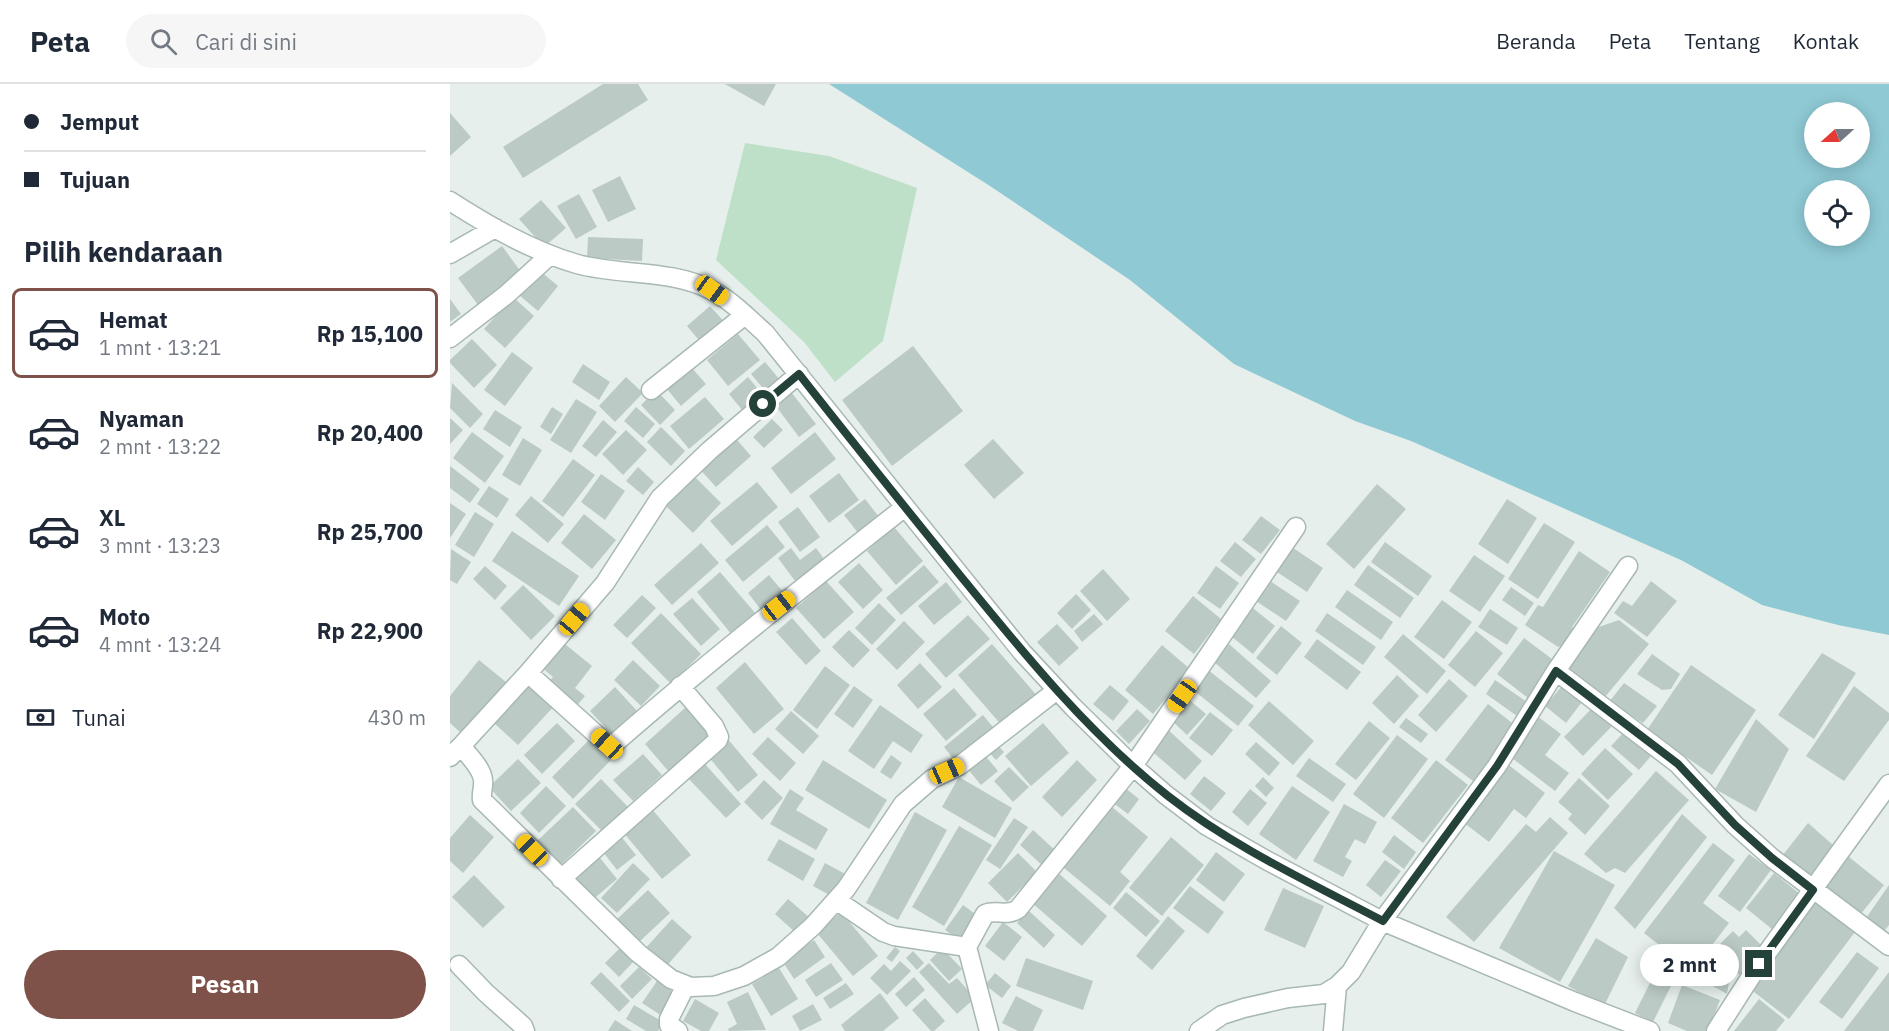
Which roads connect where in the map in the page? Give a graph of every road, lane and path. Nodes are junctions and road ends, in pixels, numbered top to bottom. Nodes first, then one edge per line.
1 (450, 201) edge
2 (489, 225) junction
3 (450, 254) edge
4 (550, 255) junction
5 (745, 315) junction
6 (450, 338) edge
7 (799, 374) junction
8 (651, 390) dead end
9 (905, 507) junction
10 (1296, 527) dead end
11 (1628, 566) dead end
12 (1556, 671) junction
13 (528, 673) junction
14 (680, 686) junction
15 (1057, 690) junction
16 (455, 751) edge
17 (1133, 766) junction
18 (1889, 784) edge
19 (561, 879) junction
20 (1813, 890) junction
21 (836, 900) junction
22 (1383, 921) junction
23 (1889, 946) edge
24 (967, 947) junction
25 (459, 965) dead end
26 (687, 985) junction
27 (1337, 986) junction
28 (525, 1031) edge
29 (678, 1031) edge
30 (990, 1031) edge
31 (1199, 1031) edge
32 (1333, 1031) edge
33 (1650, 1031) edge
34 (1716, 1031) edge

1 - 2 street
2 - 3 street
2 - 4 street
4 - 5 street
4 - 6 street
5 - 7 street
5 - 8 street
7 - 9 street
7 - 13 street
9 - 14 street
9 - 15 street
10 - 17 street
11 - 12 street
12 - 20 street
12 - 22 street
13 - 14 street
13 - 16 street
14 - 19 street
15 - 17 street
15 - 21 street
16 - 19 street
17 - 22 street
17 - 24 street
18 - 20 street
19 - 26 street
20 - 23 street
20 - 34 street
21 - 24 street
21 - 26 street
22 - 27 street
22 - 33 street
24 - 30 street
25 - 28 street
26 - 29 street
27 - 31 street
27 - 32 street

